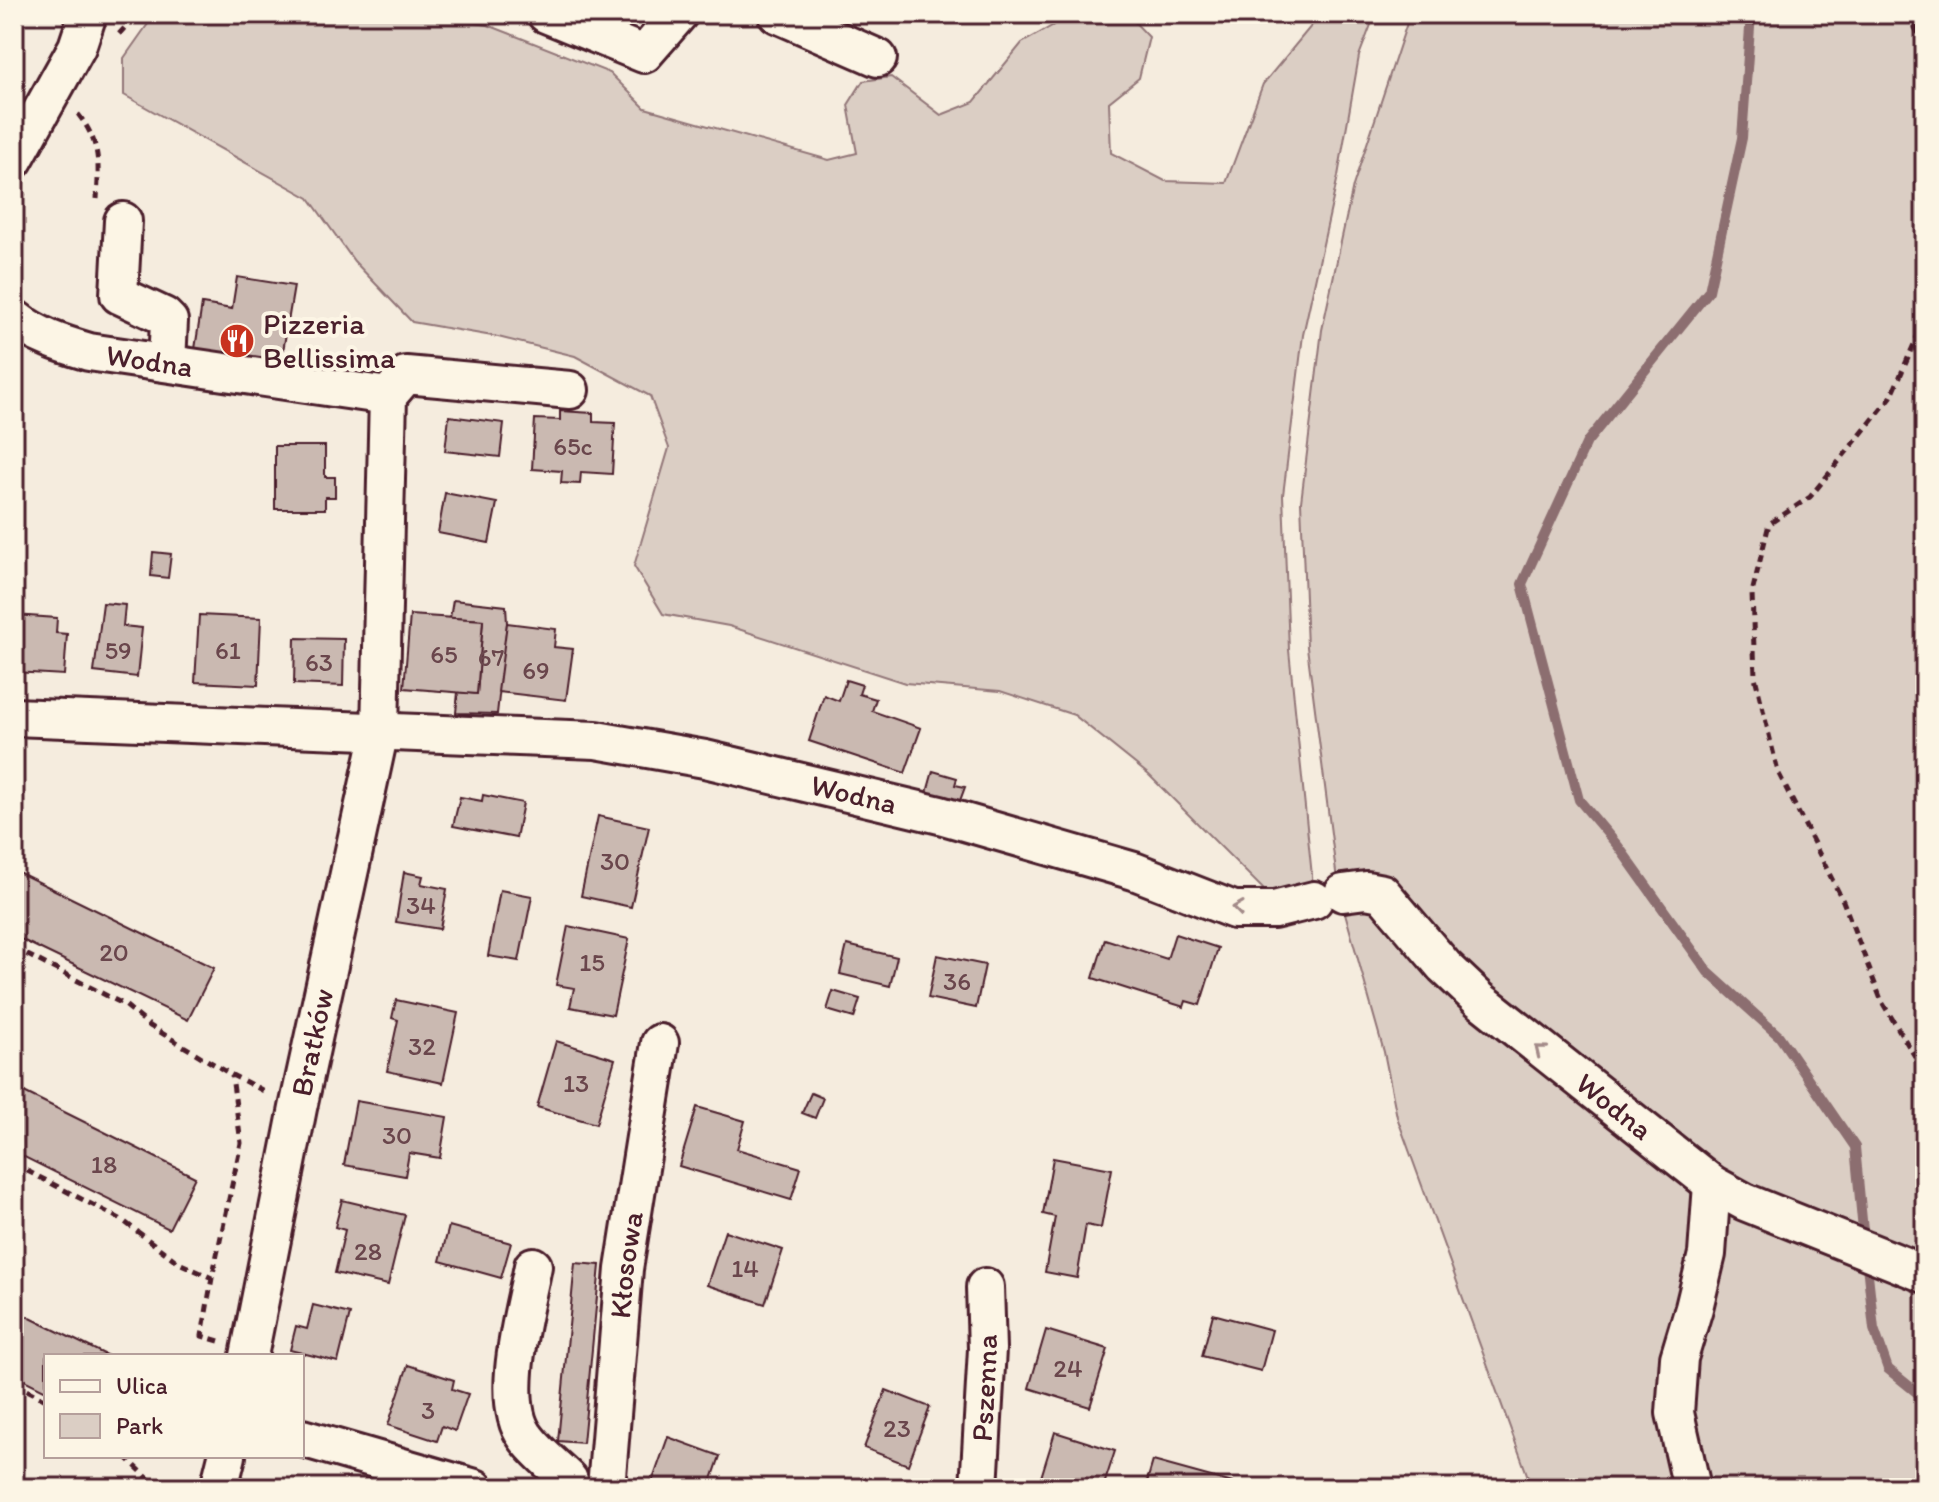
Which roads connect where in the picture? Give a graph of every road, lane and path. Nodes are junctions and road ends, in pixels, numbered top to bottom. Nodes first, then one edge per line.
1 (107, 14) edge
2 (546, 14) edge
3 (679, 14) edge
4 (777, 14) edge
5 (1908, 14) edge
6 (82, 30) edge
7 (1925, 47) edge
8 (878, 58) dead end
9 (73, 107) dead end
10 (14, 160) edge
11 (123, 221) joint
12 (14, 318) edge
13 (1925, 319) edge
14 (167, 363) junction
15 (570, 390) dead end
16 (388, 396) junction
17 (14, 717) edge
18 (380, 731) junction
19 (14, 948) edge
20 (660, 1043) dead end
21 (1925, 1073) edge
22 (232, 1075) junction
23 (298, 1108) junction
24 (14, 1164) edge
25 (1712, 1184) junction
26 (533, 1266) dead end
27 (1925, 1274) edge
28 (212, 1278) junction
29 (985, 1287) dead end
30 (237, 1349) edge
31 (14, 1384) edge
32 (44, 1399) edge
33 (304, 1439) edge
34 (127, 1458) edge
35 (226, 1458) edge
36 (158, 1488) edge
37 (219, 1488) edge
38 (475, 1488) edge
39 (571, 1488) edge
40 (606, 1488) edge
41 (979, 1488) edge
42 (1692, 1488) edge

1 - 6 street
2 - 3 street
4 - 8 street
5 - 7 path
6 - 10 street
9 - 11 path
11 - 14 street
12 - 14 street, Wodna
13 - 21 path
14 - 16 street, Wodna
15 - 16 street
16 - 18 street
17 - 18 street, Wodna
18 - 23 street, Bratków
25 -> 18 street, Wodna
19 - 22 path
20 - 40 street, Kłosowa
22 - 23 path
22 - 28 path
23 - 30 street, Bratków
24 - 28 path
25 - 27 street, Wodna
25 - 42 street
26 - 39 street
28 - 30 path
29 - 41 street, Pszenna
31 - 32 path
33 - 38 street
34 - 36 path
35 - 37 street

